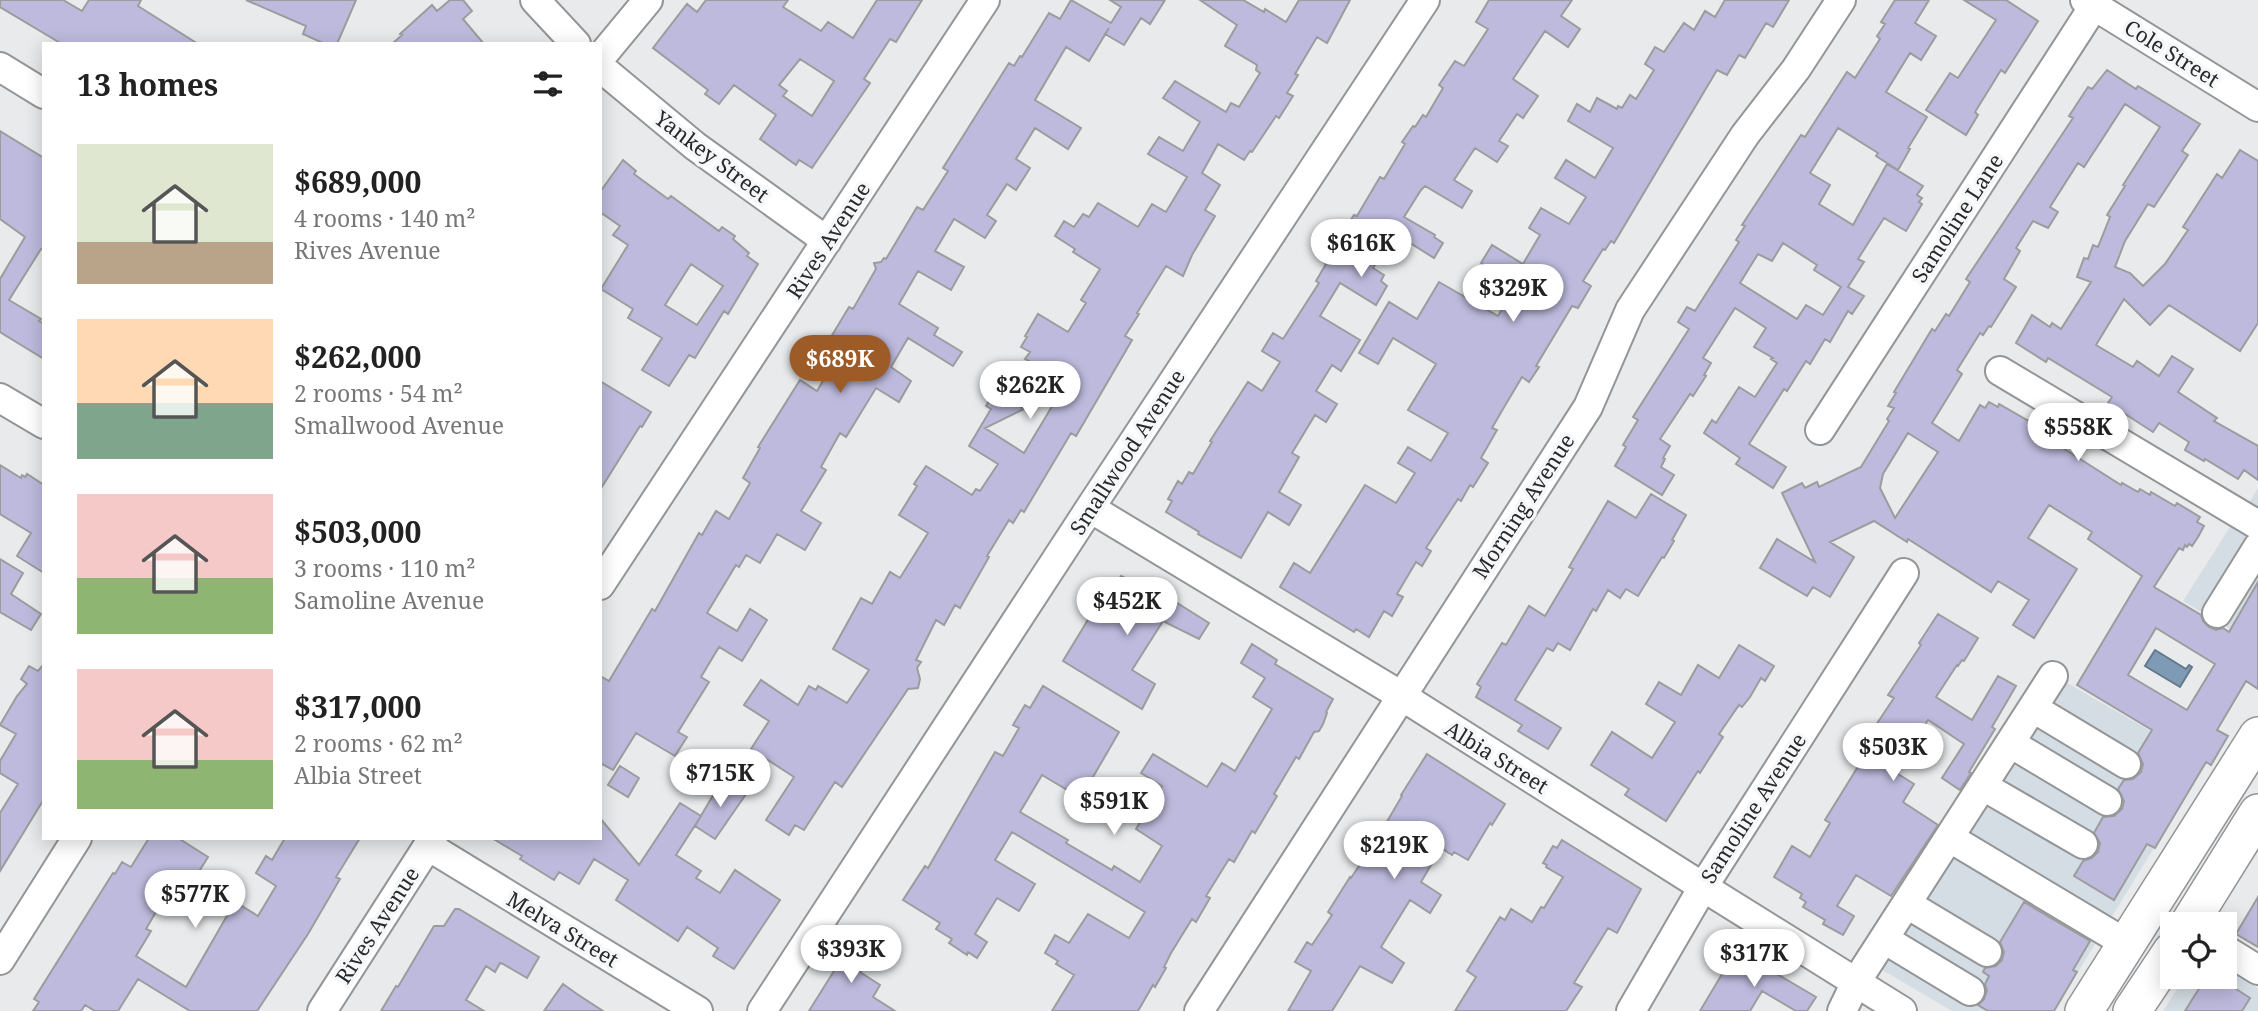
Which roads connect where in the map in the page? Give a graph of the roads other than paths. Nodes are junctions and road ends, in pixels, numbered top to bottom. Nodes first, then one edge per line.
1 (535, 0) edge
2 (648, 0) edge
3 (985, 0) edge
4 (1425, 0) edge
5 (1841, 0) edge
6 (2090, 3) edge
7 (574, 42) edge
8 (602, 56) edge
9 (0, 67) edge
10 (602, 69) edge
11 (42, 93) edge
12 (2258, 107) edge
13 (827, 241) junction
14 (2000, 371) dead end
15 (1, 401) edge
16 (42, 423) edge
17 (1820, 430) dead end
18 (1090, 508) junction
19 (2258, 525) edge
20 (2258, 547) edge
21 (1904, 573) dead end
22 (602, 582) edge
23 (2217, 613) dead end
24 (2053, 676) dead end
25 (1400, 695) junction
26 (2033, 708) junction
27 (2258, 736) edge
28 (2010, 743) junction
29 (2126, 764) dead end
30 (1983, 786) junction
31 (2107, 801) dead end
32 (2258, 813) edge
33 (1950, 838) junction
34 (76, 840) edge
35 (430, 842) edge
36 (2083, 844) dead end
37 (1703, 887) junction
38 (1906, 905) junction
39 (2196, 912) edge
40 (1884, 939) junction
41 (2127, 944) junction
42 (1987, 952) dead end
43 (2237, 957) edge
44 (0, 960) edge
45 (2160, 969) edge
46 (2258, 970) edge
47 (1856, 982) junction
48 (1970, 991) dead end
49 (322, 1011) edge
50 (698, 1011) edge
51 (762, 1011) edge
52 (1199, 1011) edge
53 (1631, 1011) edge
54 (1842, 1011) edge
55 (1902, 1011) edge
56 (2084, 1011) edge
57 (2132, 1011) edge

1 - 7 street
2 - 8 street
3 - 13 street, Rives Avenue
4 - 18 street, Smallwood Avenue
5 - 25 street, Morning Avenue
6 - 12 street, Cole Street
6 - 17 street, Samoline Lane
9 - 11 street
10 - 13 street, Yankey Street
13 - 22 street, Rives Avenue
14 - 19 street
15 - 16 street
18 - 25 street, Albia Street
18 - 51 street, Smallwood Avenue
20 - 23 street
21 - 37 street, Samoline Avenue
24 - 26 street
25 - 37 street, Albia Street
25 - 52 street, Morning Avenue
26 - 28 street
26 - 29 street
27 - 41 main road
28 - 30 street
28 - 31 street
30 - 33 street
30 - 36 street
32 - 39 main road
33 - 38 street
33 - 41 street
34 - 44 street
35 - 49 street, Rives Avenue
35 - 50 street, Melva Street
37 - 47 street, Albia Street
37 - 53 street, Samoline Avenue
38 - 40 street
38 - 42 street
40 - 47 street
40 - 48 street
41 - 56 main road
43 - 46 street
45 - 57 main road
47 - 54 street
47 - 55 street, Albia Street

